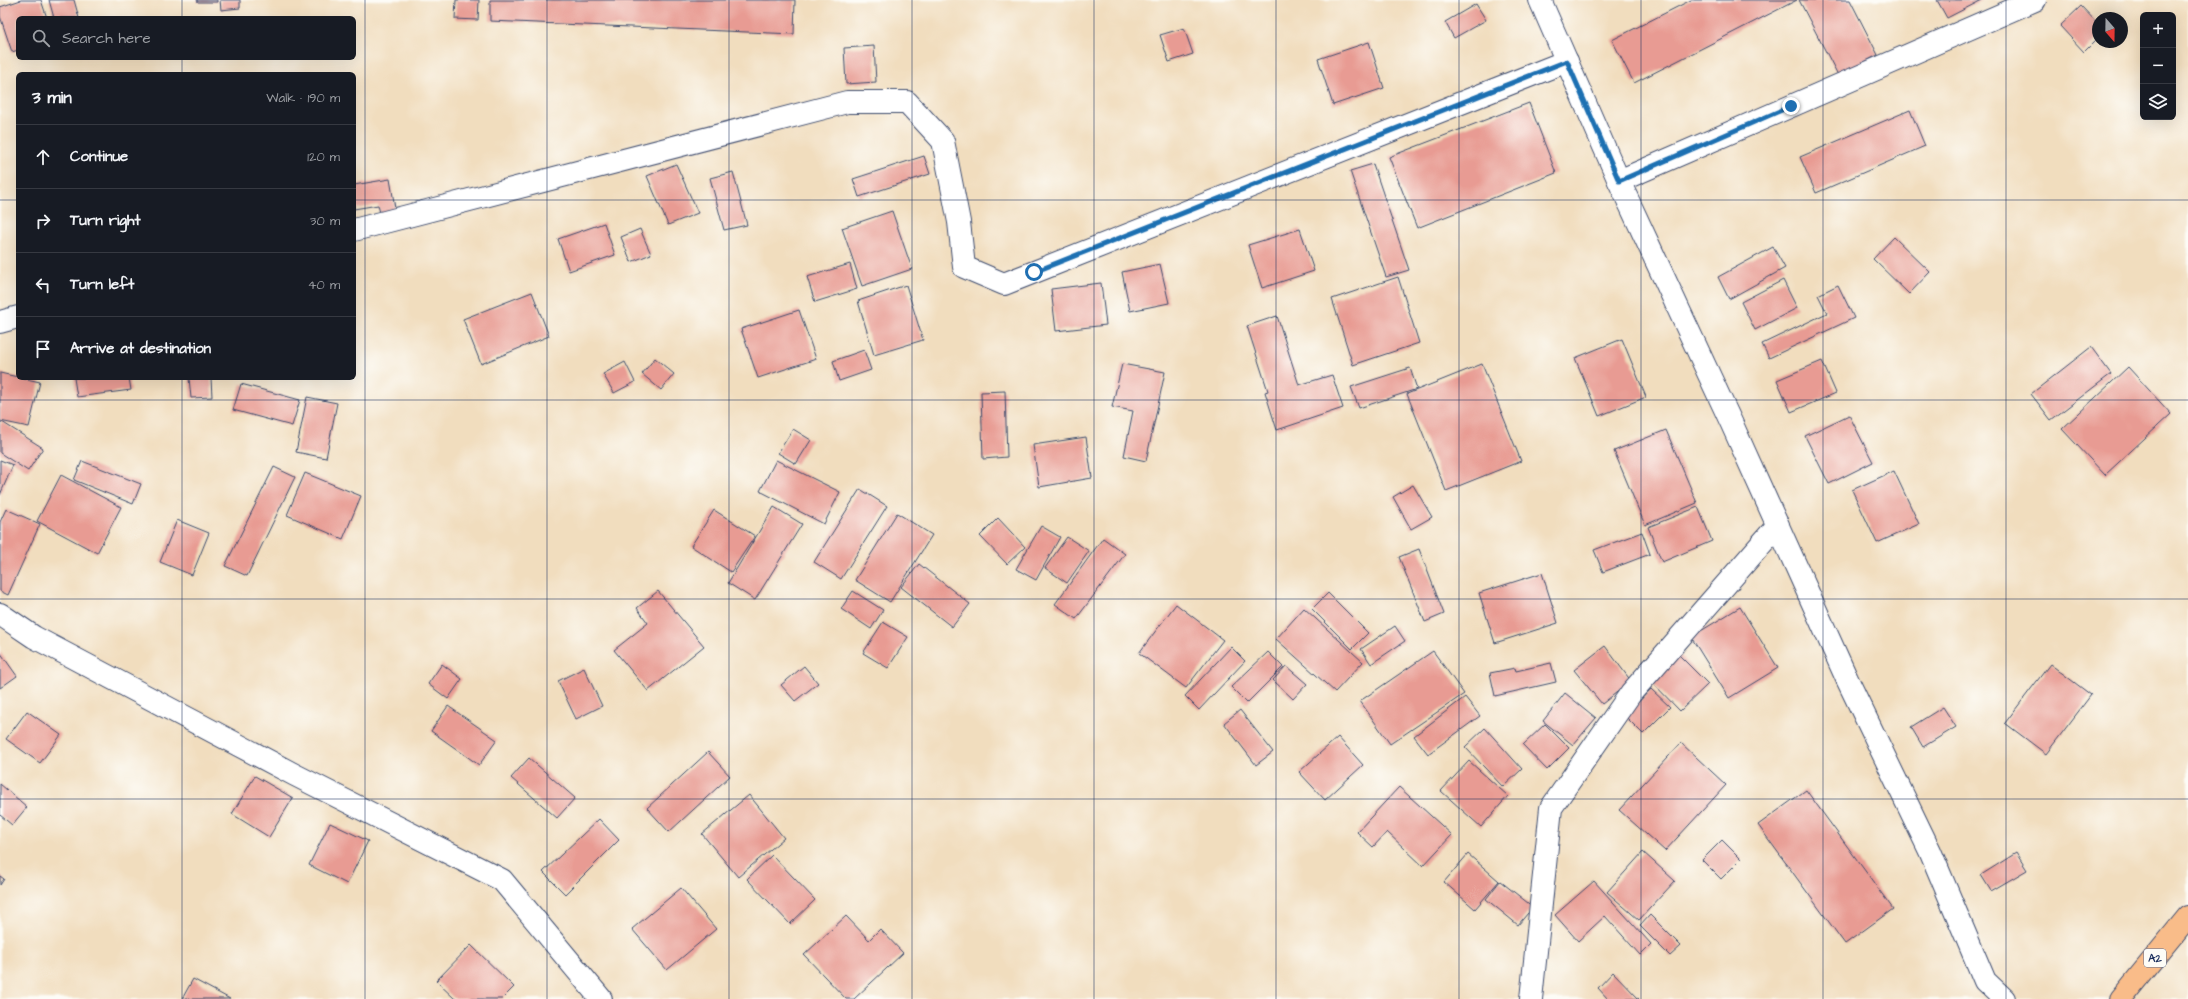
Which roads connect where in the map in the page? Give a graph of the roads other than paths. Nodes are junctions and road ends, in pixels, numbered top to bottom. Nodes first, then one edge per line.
1 (1540, 0) edge
2 (2035, 0) edge
3 (1567, 61) junction
4 (1619, 181) junction
5 (356, 229) edge
6 (16, 318) edge
7 (0, 322) edge
8 (1778, 525) junction
9 (0, 614) edge
10 (2188, 917) edge
11 (601, 999) edge
12 (1531, 999) edge
13 (2004, 999) edge
14 (2121, 999) edge

1 - 3 street
2 - 4 street
3 - 4 street
3 - 5 street
4 - 8 street
6 - 7 street
8 - 12 street
8 - 13 street
9 - 11 street
10 - 14 main road, A2

